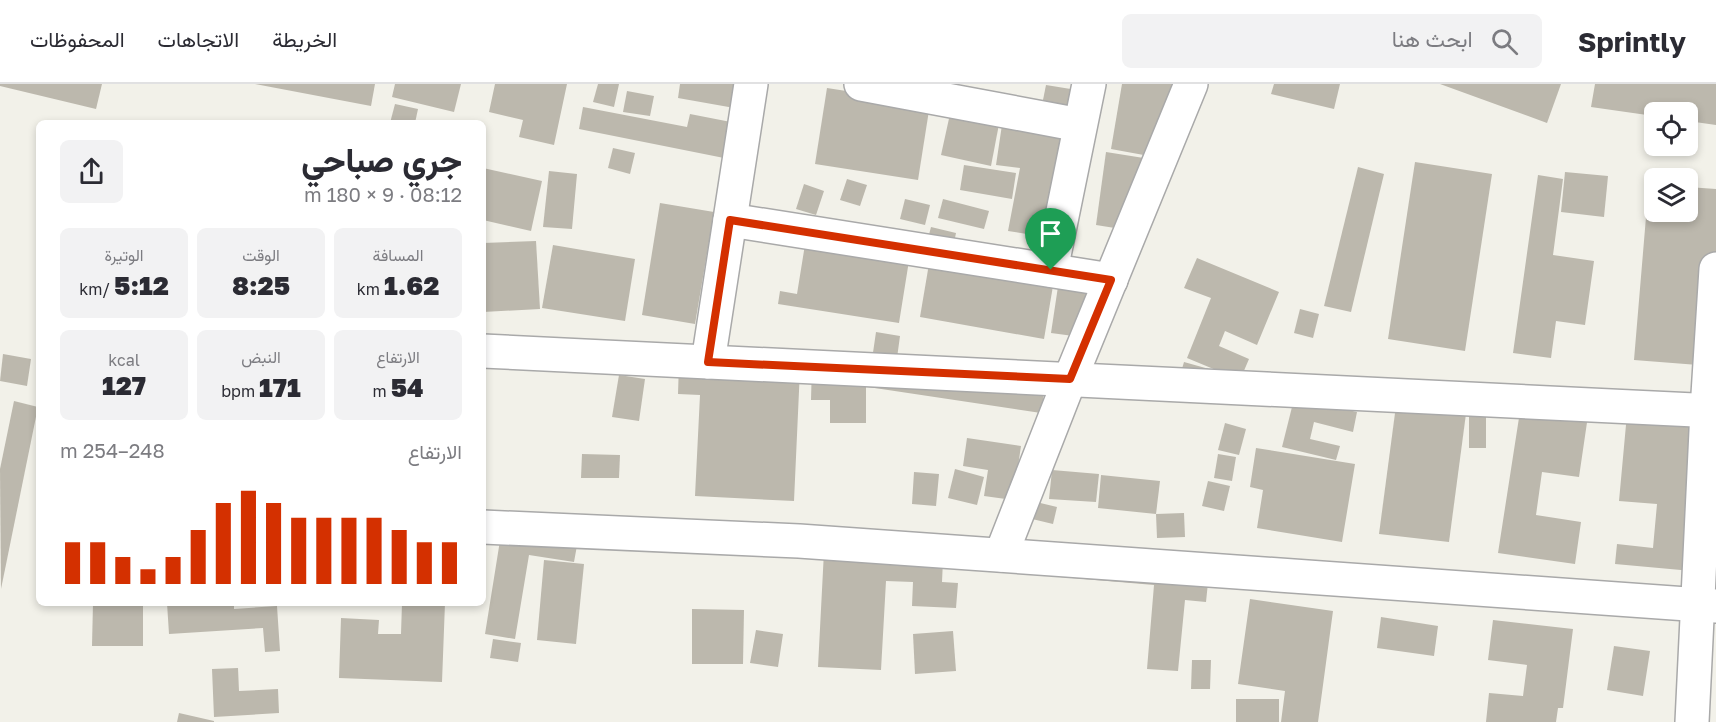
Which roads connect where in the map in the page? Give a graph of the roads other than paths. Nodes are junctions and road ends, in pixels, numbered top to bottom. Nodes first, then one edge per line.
1 (751, 84) edge
2 (861, 84) edge
3 (1089, 84) edge
4 (1191, 84) edge
5 (1080, 125) junction
6 (730, 220) junction
7 (1716, 268) edge
8 (1051, 270) junction
9 (1111, 280) junction
10 (486, 351) edge
11 (708, 362) junction
12 (1070, 379) junction
13 (1711, 411) edge
14 (486, 527) edge
15 (1000, 555) junction
16 (1708, 605) edge
17 (1692, 722) edge

1 - 6 street
2 - 5 street
3 - 5 street
4 - 9 street
5 - 8 street
6 - 8 street
6 - 11 street
7 - 13 street
8 - 9 street
9 - 12 street
10 - 11 street
11 - 12 street
12 - 13 street
12 - 15 street
13 - 16 street
14 - 15 street
15 - 16 street
16 - 17 street

